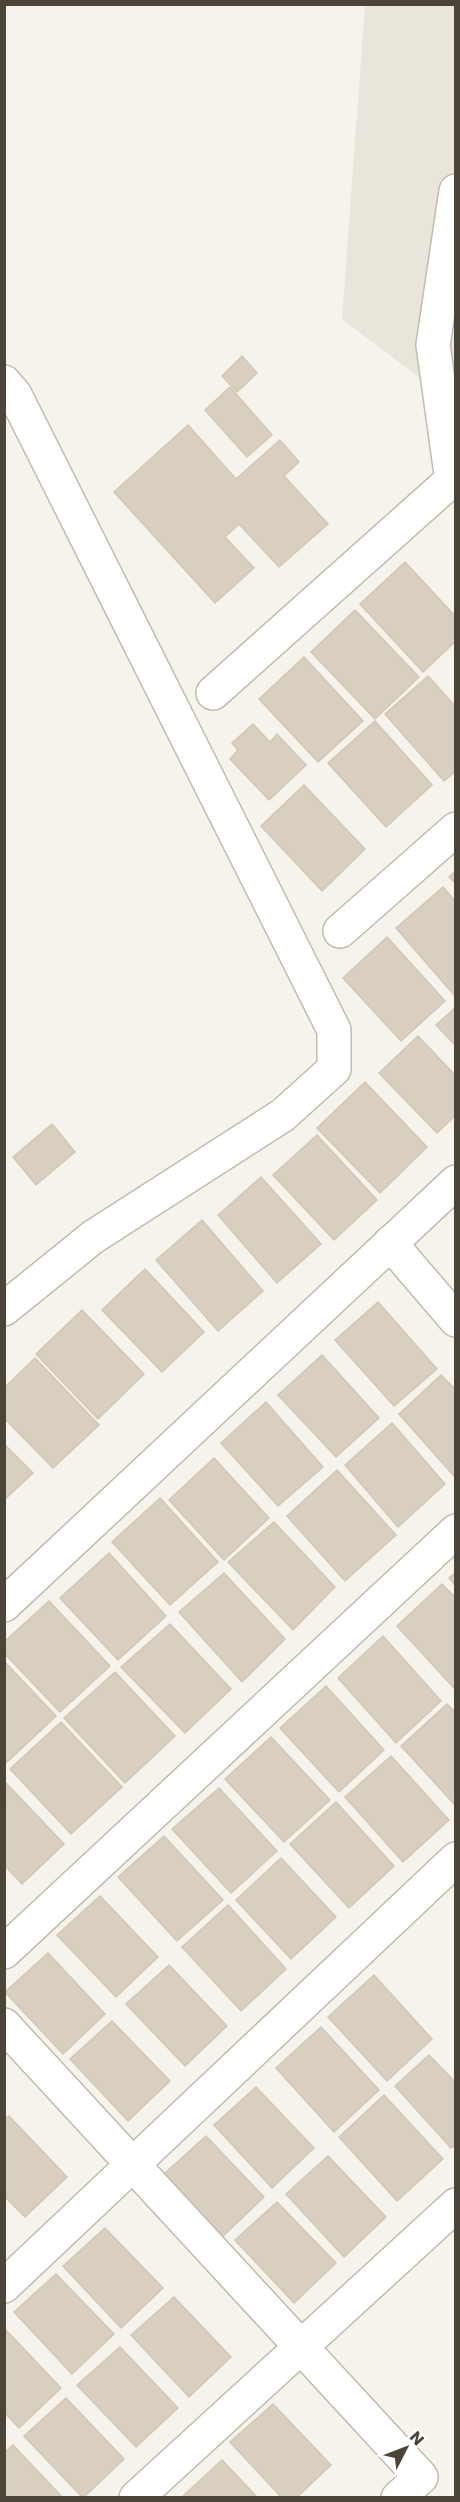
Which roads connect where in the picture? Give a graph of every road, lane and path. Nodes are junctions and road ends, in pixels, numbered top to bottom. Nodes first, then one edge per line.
1 (456, 191) edge
2 (4, 382) edge
3 (455, 479) edge
4 (213, 693) dead end
5 (456, 829) edge
6 (340, 931) dead end
7 (456, 1182) edge
8 (390, 1243) junction
9 (4, 1309) edge
10 (456, 1320) edge
11 (456, 1531) edge
12 (4, 1605) edge
13 (456, 1859) edge
14 (4, 1952) edge
15 (4, 2025) edge
16 (132, 2164) junction
17 (456, 2205) edge
18 (4, 2286) edge
19 (301, 2347) junction
20 (136, 2498) edge
21 (398, 2498) edge

1 - 3 street
2 - 9 street
3 - 4 street
5 - 6 street
7 - 8 street
8 - 10 street
8 - 12 street
11 - 14 street
13 - 16 street
15 - 16 street
16 - 18 street
16 - 19 street
17 - 19 street
19 - 20 street
19 - 21 street

